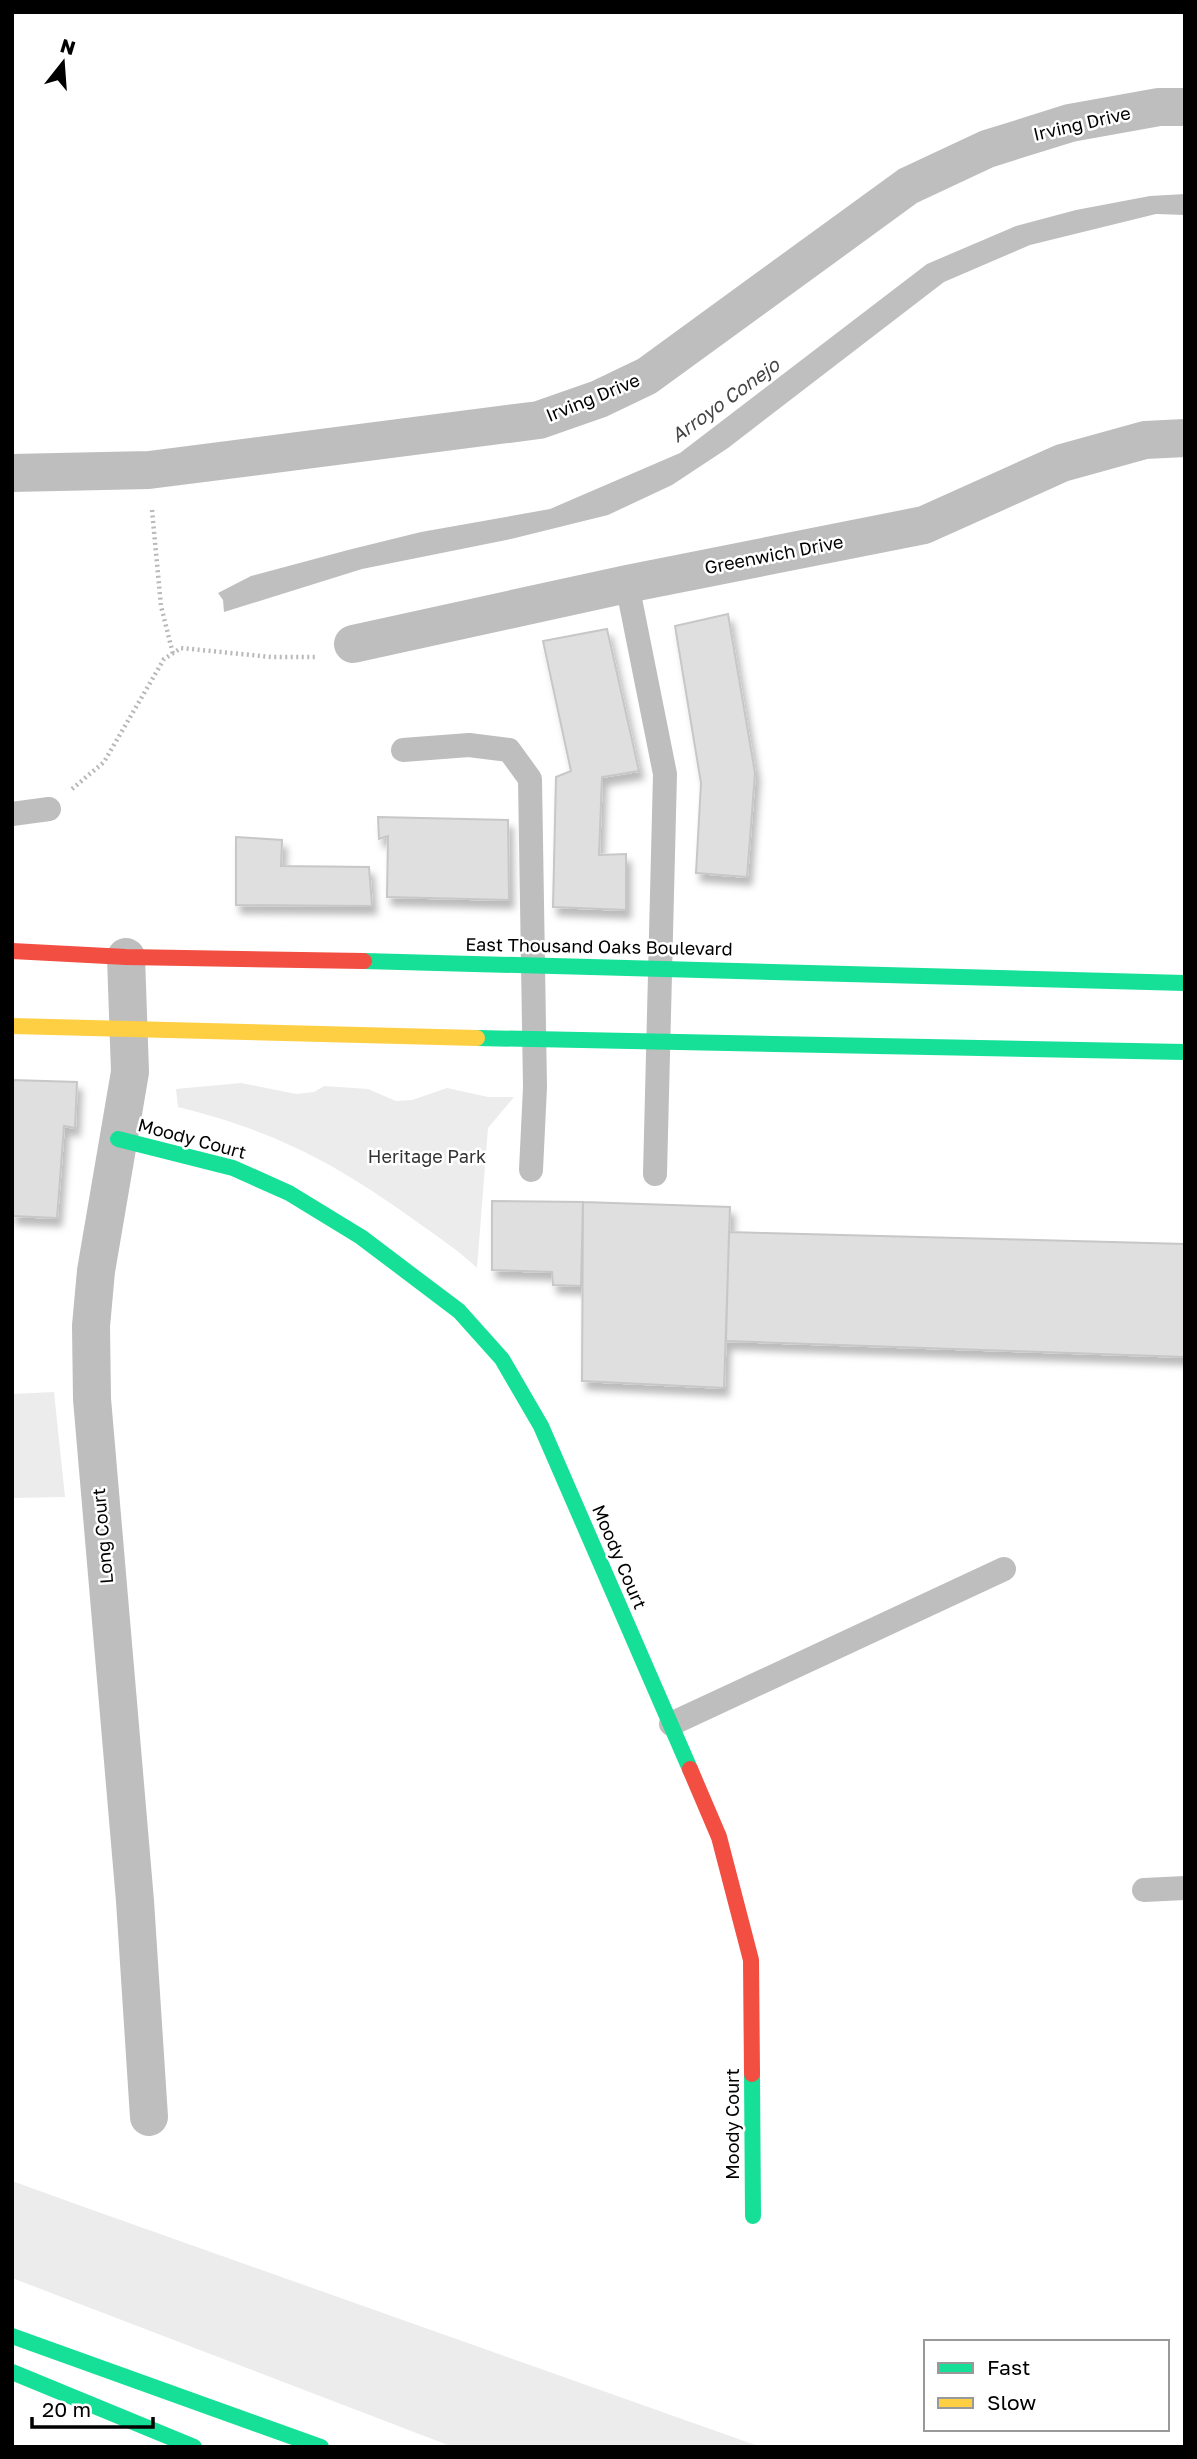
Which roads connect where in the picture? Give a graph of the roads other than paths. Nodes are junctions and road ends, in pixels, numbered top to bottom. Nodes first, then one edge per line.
1 (1185, 107) edge
2 (1185, 438) edge
3 (12, 473) edge
4 (627, 584) junction
5 (353, 644) road end
6 (403, 750) dead end
7 (49, 809) road end
8 (12, 814) edge
9 (12, 951) edge
10 (127, 957) junction
11 (531, 965) junction
12 (661, 967) junction
13 (1185, 983) edge
14 (12, 1026) edge
15 (128, 1031) junction
16 (534, 1038) junction
17 (658, 1040) junction
18 (1185, 1052) edge
19 (118, 1139) junction
20 (531, 1170) dead end
21 (655, 1174) dead end
22 (1004, 1569) dead end
23 (671, 1724) junction
24 (1185, 1888) edge
25 (1144, 1890) dead end
26 (149, 2117) dead end
27 (753, 2216) dead end
28 (12, 2336) edge
29 (12, 2372) edge
30 (194, 2447) edge
31 (321, 2447) edge

1 - 3 street, Irving Drive
2 - 4 street, Greenwich Drive
4 - 5 street, Greenwich Drive
4 - 12 lane
6 - 11 lane
7 - 8 lane
9 - 10 main road, East Thousand Oaks Boulevard
10 - 11 main road, East Thousand Oaks Boulevard
10 - 15 street, Long Court
11 - 12 main road, East Thousand Oaks Boulevard
11 - 16 lane
12 - 13 main road, East Thousand Oaks Boulevard
12 - 17 lane
14 - 15 main road
15 - 16 main road
15 - 19 street, Long Court
16 - 17 main road
16 - 20 lane
17 - 18 main road
17 - 21 lane
19 - 23 main road, Moody Court
19 - 26 street, Long Court
22 - 23 lane
23 - 27 main road, Moody Court
24 - 25 lane
28 - 31 main road
29 - 30 main road

